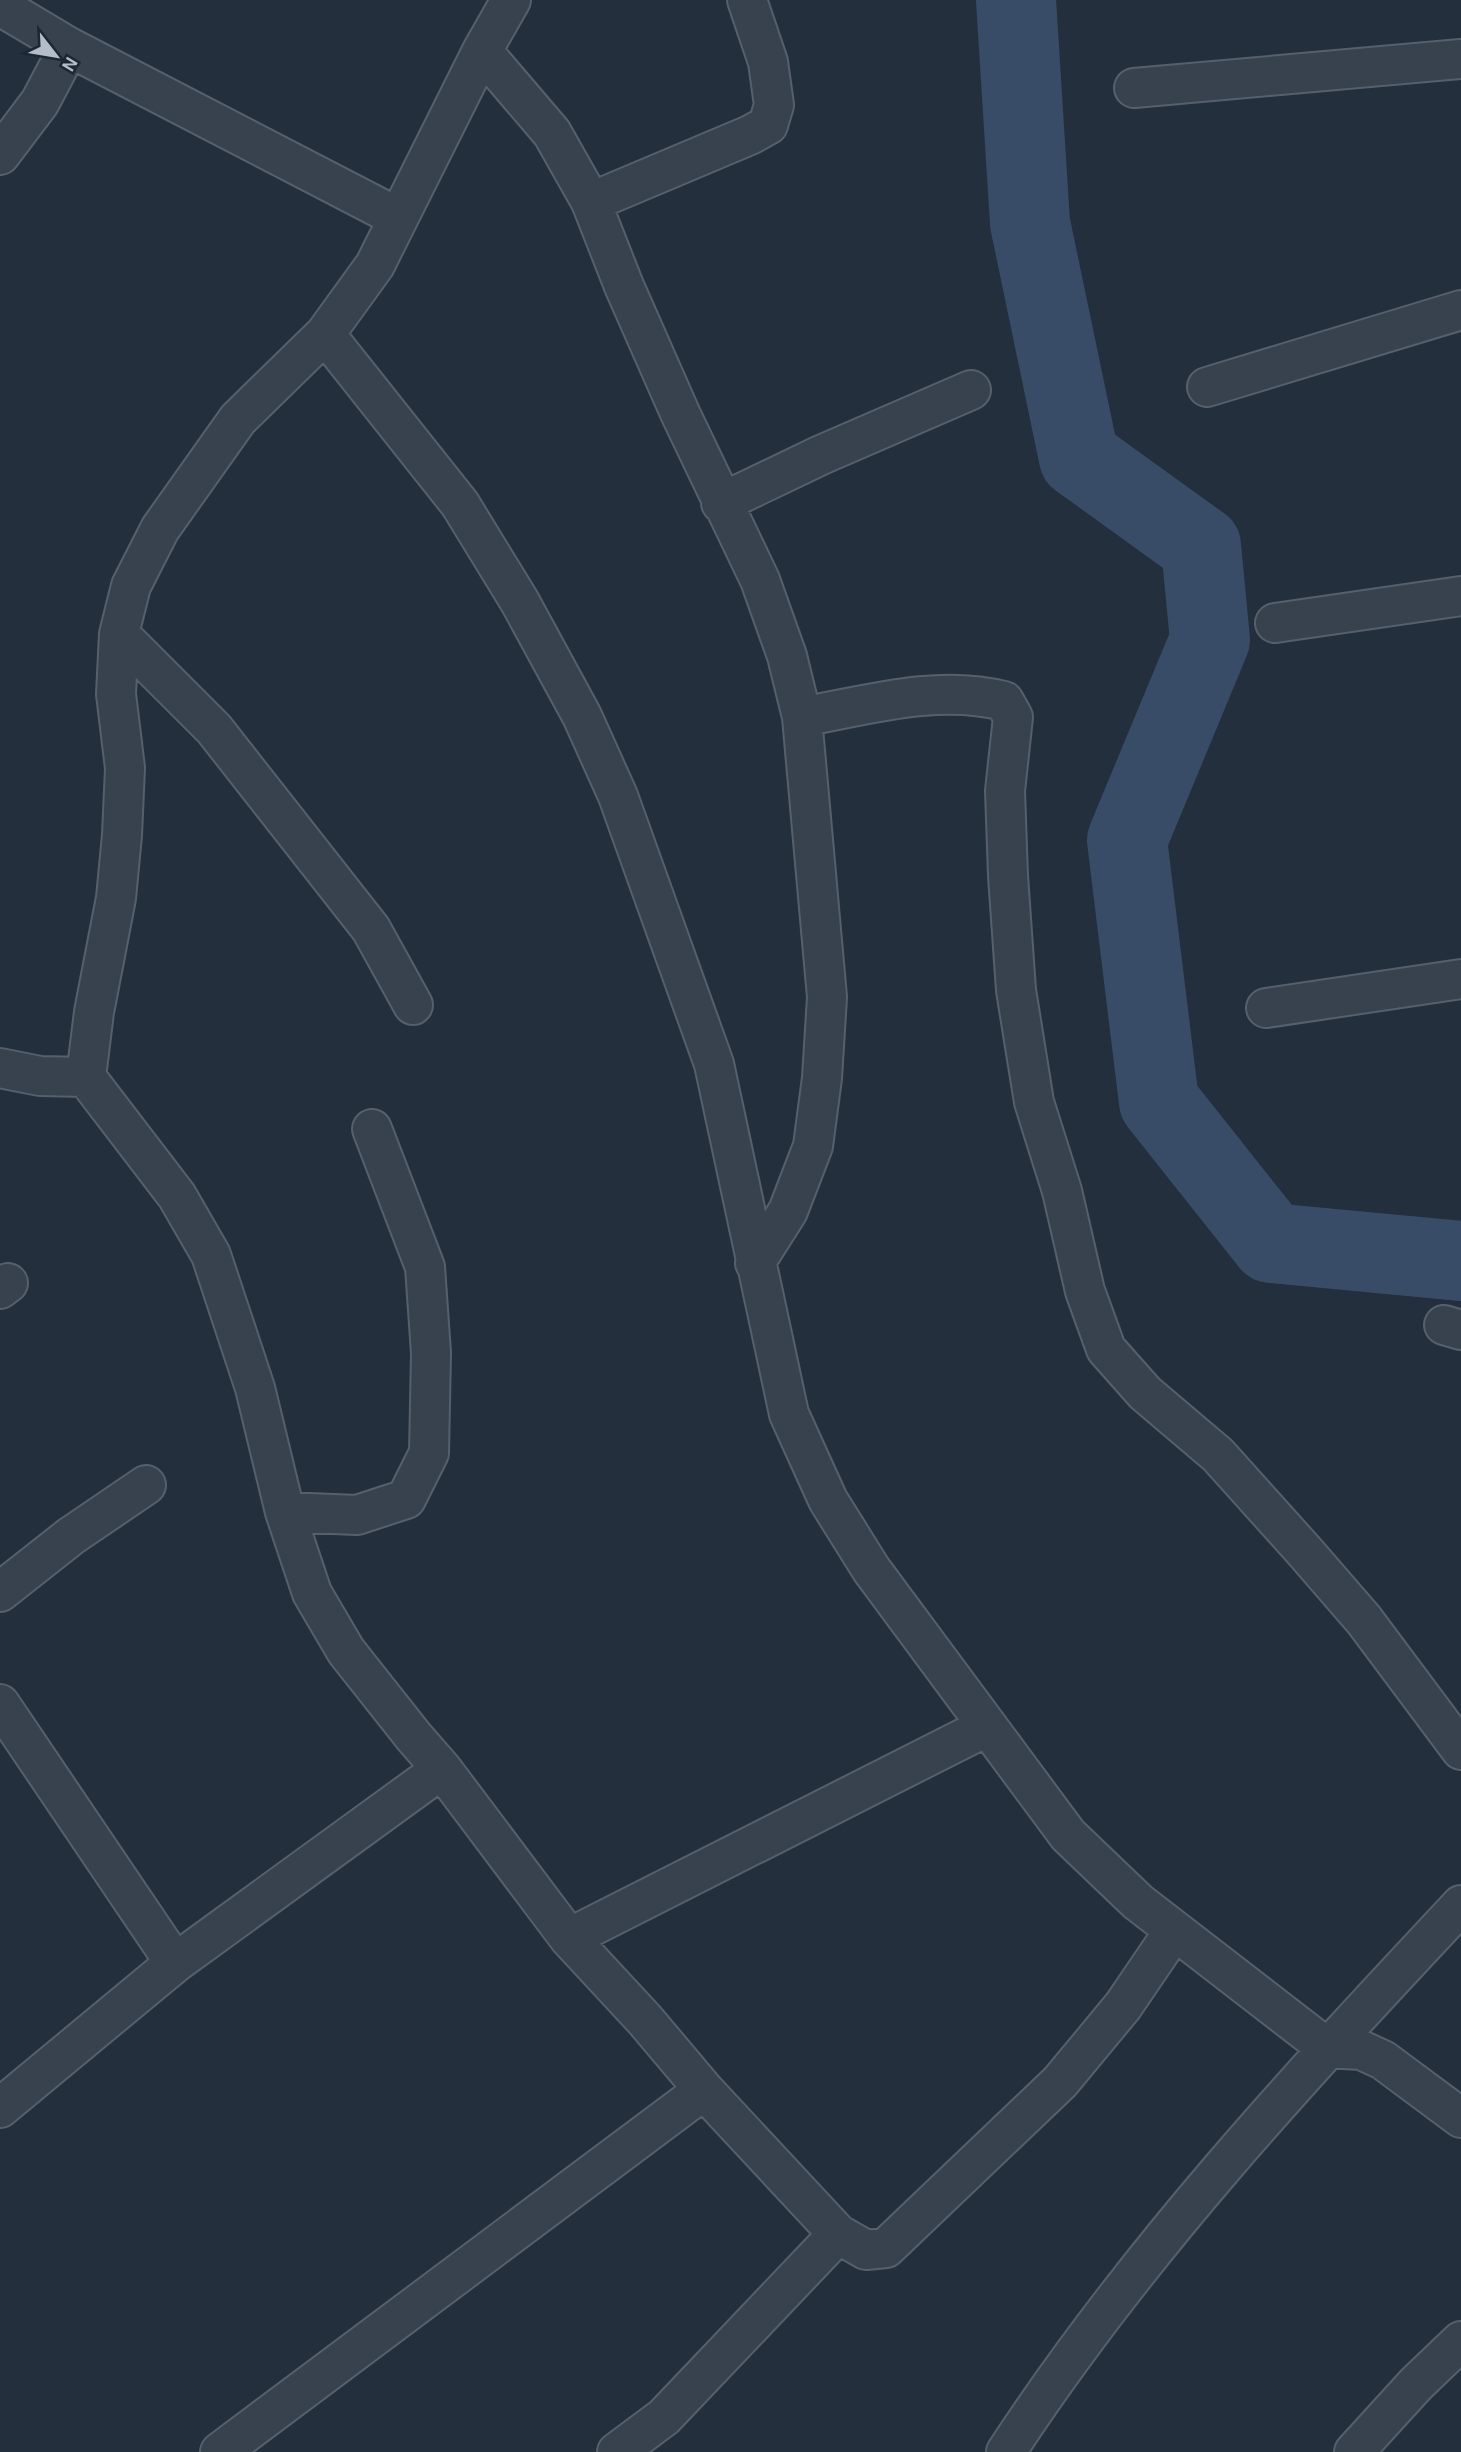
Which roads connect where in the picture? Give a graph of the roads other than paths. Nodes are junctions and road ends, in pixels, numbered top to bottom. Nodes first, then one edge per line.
1 (511, 0) edge
2 (747, 0) edge
3 (0, 6) edge
4 (69, 47) junction
5 (482, 51) junction
6 (1461, 59) edge
7 (1135, 88) dead end
8 (0, 155) edge
9 (591, 202) junction
10 (397, 217) junction
11 (1461, 310) edge
12 (325, 334) junction
13 (1207, 387) dead end
14 (971, 390) dead end
15 (722, 503) junction
16 (1461, 596) edge
17 (1275, 623) dead end
18 (119, 634) junction
19 (802, 717) junction
20 (1461, 979) edge
21 (413, 1005) dead end
22 (1266, 1008) dead end
23 (0, 1068) edge
24 (86, 1077) junction
25 (372, 1129) dead end
26 (755, 1263) junction
27 (146, 1485) dead end
28 (285, 1512) junction
29 (0, 1592) edge
30 (0, 1704) edge
31 (986, 1727) junction
32 (1461, 1750) edge
33 (442, 1769) junction
34 (1461, 1905) edge
35 (1174, 1931) junction
36 (569, 1938) junction
37 (175, 1963) junction
38 (1327, 2048) junction
39 (704, 2090) junction
40 (0, 2108) edge
41 (1461, 2118) edge
42 (838, 2234) junction
43 (1461, 2341) edge
44 (258, 2441) edge
45 (220, 2452) edge
46 (617, 2452) edge
47 (1006, 2452) edge
48 (1354, 2452) edge

1 - 5 street
2 - 9 street
3 - 4 street
4 - 8 street
4 - 10 street
5 - 9 street
5 - 10 street
6 - 7 street
9 - 15 street
10 - 12 street
11 - 13 street
12 - 18 street
12 - 26 street
14 - 15 street
15 - 19 street
16 - 17 street
18 - 21 street
18 - 24 street
19 - 26 street
19 - 32 street
20 - 22 street
23 - 24 street
24 - 28 street
25 - 28 street
26 - 31 street
27 - 29 street
28 - 33 street
30 - 37 street
31 - 35 street
31 - 36 street
33 - 36 street
33 - 37 street
34 - 38 street
35 - 38 street
35 - 42 street
36 - 39 street
37 - 40 street
38 - 41 street
38 - 47 street
39 - 42 street
39 - 44 street
42 - 46 street
43 - 48 street
44 - 45 street

